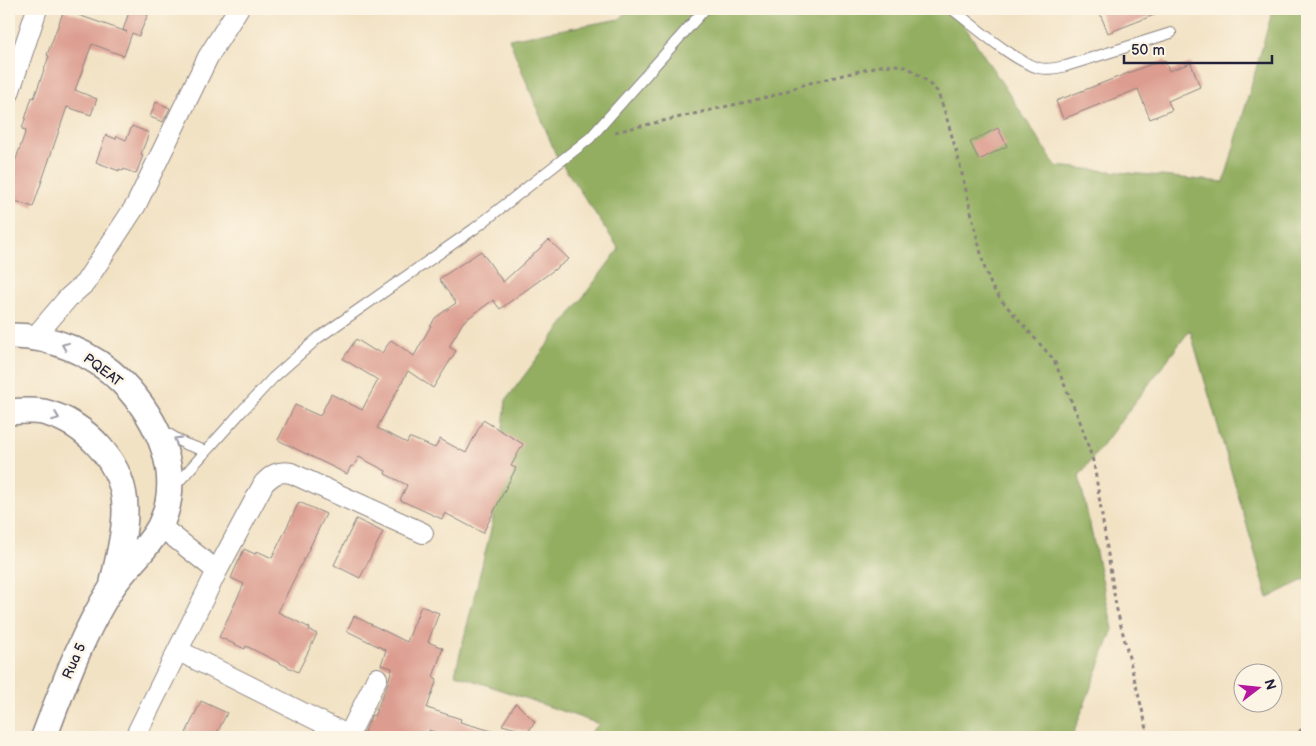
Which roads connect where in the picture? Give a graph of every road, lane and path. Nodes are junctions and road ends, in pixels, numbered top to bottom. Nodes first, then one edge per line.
1 (37, 9) edge
2 (238, 9) edge
3 (705, 9) edge
4 (952, 9) edge
5 (1171, 33) dead end
6 (9, 94) edge
7 (590, 138) junction
8 (9, 336) edge
9 (34, 338) junction
10 (9, 412) edge
11 (152, 422) junction
12 (206, 451) junction
13 (170, 491) junction
14 (126, 509) junction
15 (160, 526) junction
16 (424, 533) dead end
17 (217, 571) junction
18 (111, 588) junction
19 (179, 651) junction
20 (377, 678) dead end
21 (1307, 725) edge
22 (44, 737) edge
23 (136, 737) edge
24 (348, 737) edge
25 (1149, 737) edge
26 (1293, 737) edge

1 - 6 street
2 - 9 street
3 - 7 lane
4 - 5 lane
7 - 12 lane
7 - 25 path
8 - 9 street, PQEAT
11 -> 9 street, PQEAT
10 -> 14 street
12 -> 11 lane
11 - 13 street, PQEAT
12 - 13 lane
13 - 15 street, PQEAT
14 - 15 street
14 - 18 street
15 - 17 street
15 - 18 street
16 - 17 street
17 - 19 street
18 - 22 street, Rua 5
19 - 23 street
19 - 24 street
20 - 24 street
21 - 26 path

